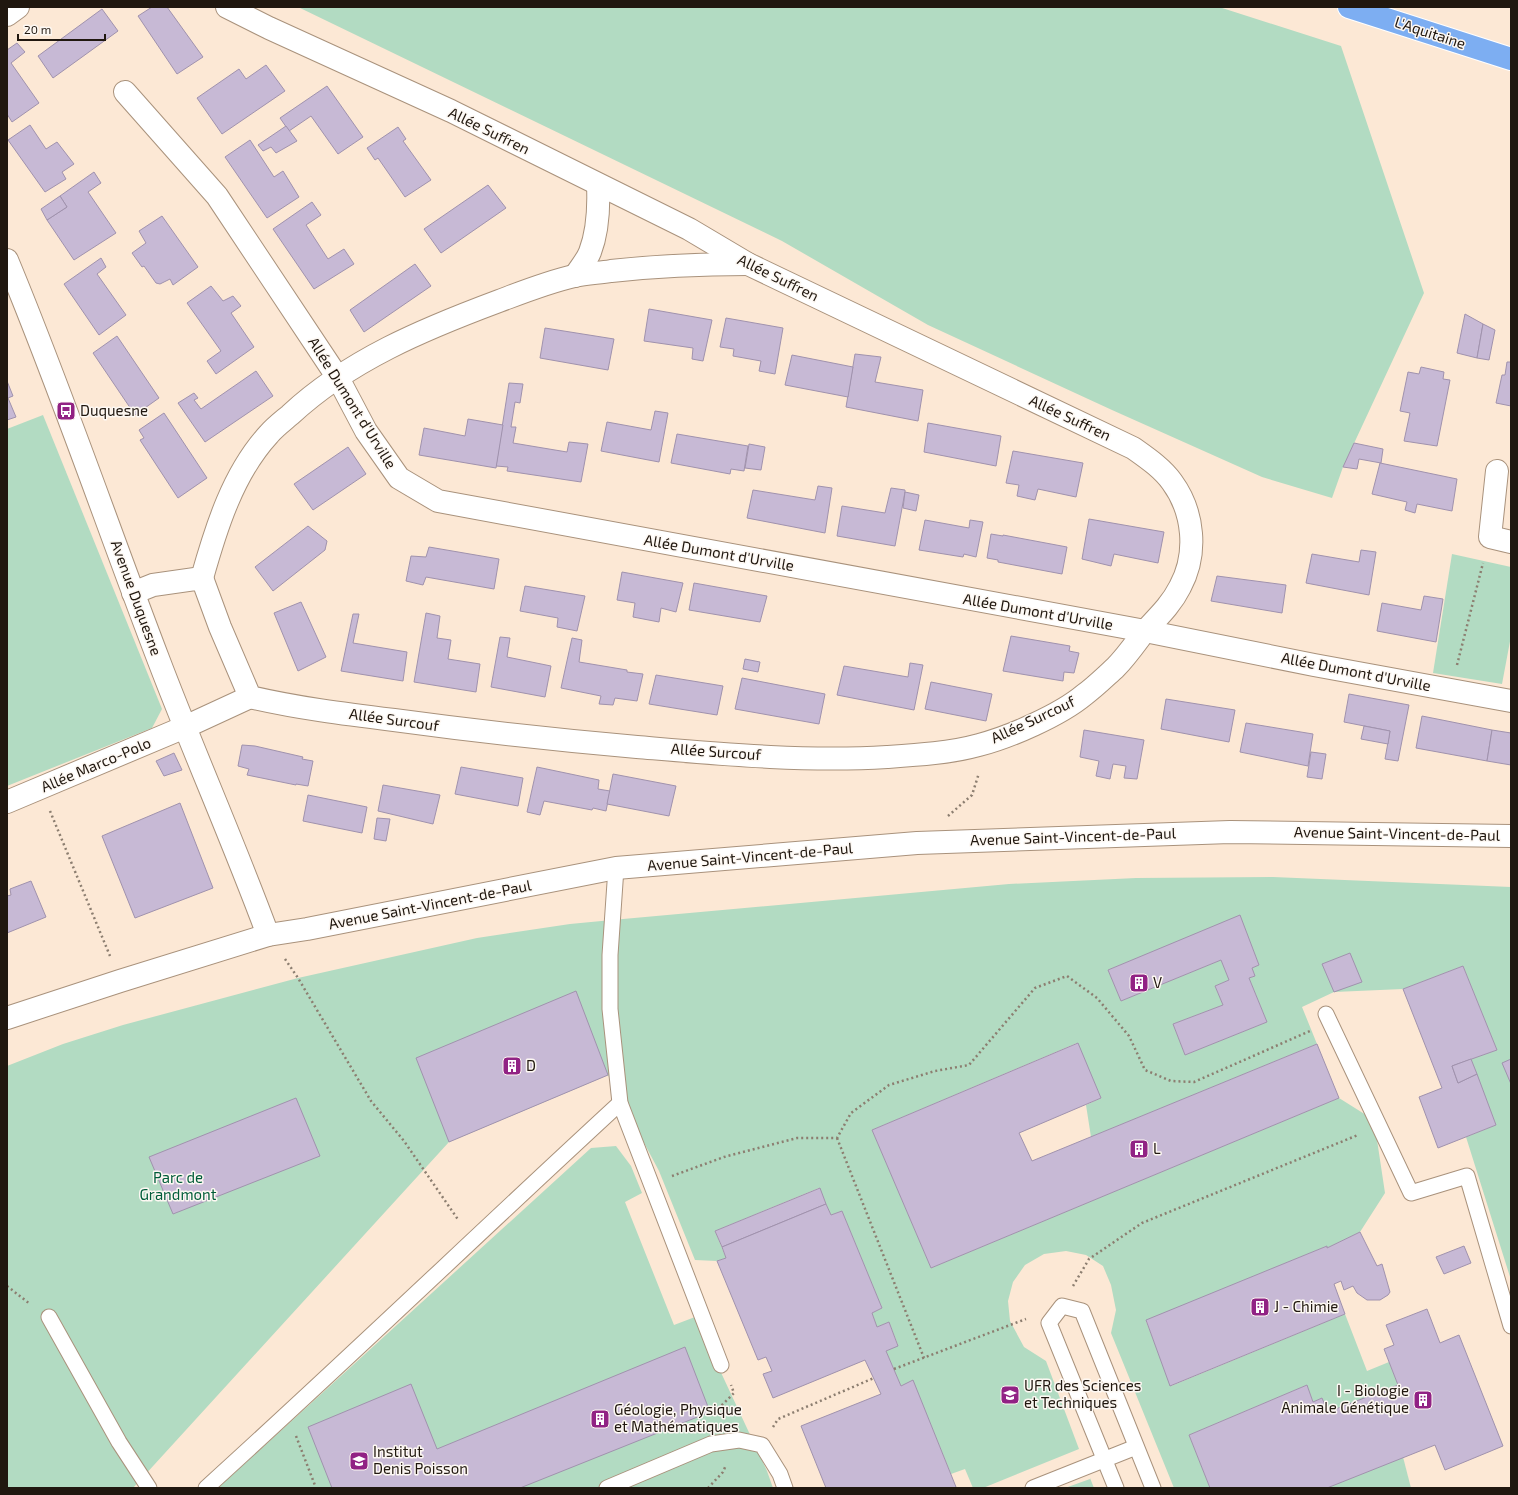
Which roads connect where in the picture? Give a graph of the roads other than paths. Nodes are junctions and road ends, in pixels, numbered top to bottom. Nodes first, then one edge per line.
1 (18, 7) edge
2 (227, 7) edge
3 (1349, 7) edge
4 (7, 15) edge
5 (1511, 59) edge
6 (125, 92) dead end
7 (598, 185) junction
8 (7, 260) edge
9 (748, 264) junction
10 (575, 276) junction
11 (338, 378) junction
12 (1497, 471) dead end
13 (1511, 542) edge
14 (202, 578) junction
15 (133, 593) junction
16 (1145, 631) junction
17 (250, 697) junction
18 (1511, 701) edge
19 (185, 727) junction
20 (7, 802) edge
21 (1511, 836) edge
22 (616, 868) junction
23 (268, 935) junction
24 (7, 1018) edge
25 (1328, 1018) road end
26 (620, 1103) junction
27 (49, 1317) road end
28 (1511, 1326) edge
29 (721, 1365) road end
30 (1136, 1446) junction
31 (1105, 1460) junction
32 (149, 1488) edge
33 (206, 1488) edge
34 (606, 1488) edge
35 (785, 1488) edge
36 (1033, 1488) edge
37 (1116, 1488) edge
38 (1153, 1488) edge

1 - 4 street
2 - 7 street, Allée Suffren
3 - 5 highway, L'Aquitaine
6 - 11 street, Allée Dumont d'Urville
7 - 9 street, Allée Suffren
7 - 10 street
8 - 15 street, Avenue Duquesne
9 - 10 street
9 - 16 street, Allée Suffren
10 - 11 street
11 - 14 street
11 - 16 street, Allée Dumont d'Urville
12 - 13 street
14 - 15 street
14 - 17 street
15 - 19 street, Avenue Duquesne
16 - 17 street, Allée Surcouf
16 - 18 street, Allée Dumont d'Urville
17 - 19 street
19 - 20 street, Allée Marco-Polo
19 - 23 street, Avenue Duquesne
21 - 22 street, Avenue Saint-Vincent-de-Paul
22 - 23 street, Avenue Saint-Vincent-de-Paul
22 - 26 lane
23 - 24 street, Avenue Saint-Vincent-de-Paul
25 - 28 lane
26 - 29 lane
26 - 33 lane
27 - 32 lane
30 - 31 lane
30 - 31 lane
30 - 38 lane
31 - 36 lane
31 - 37 lane
34 - 35 lane

